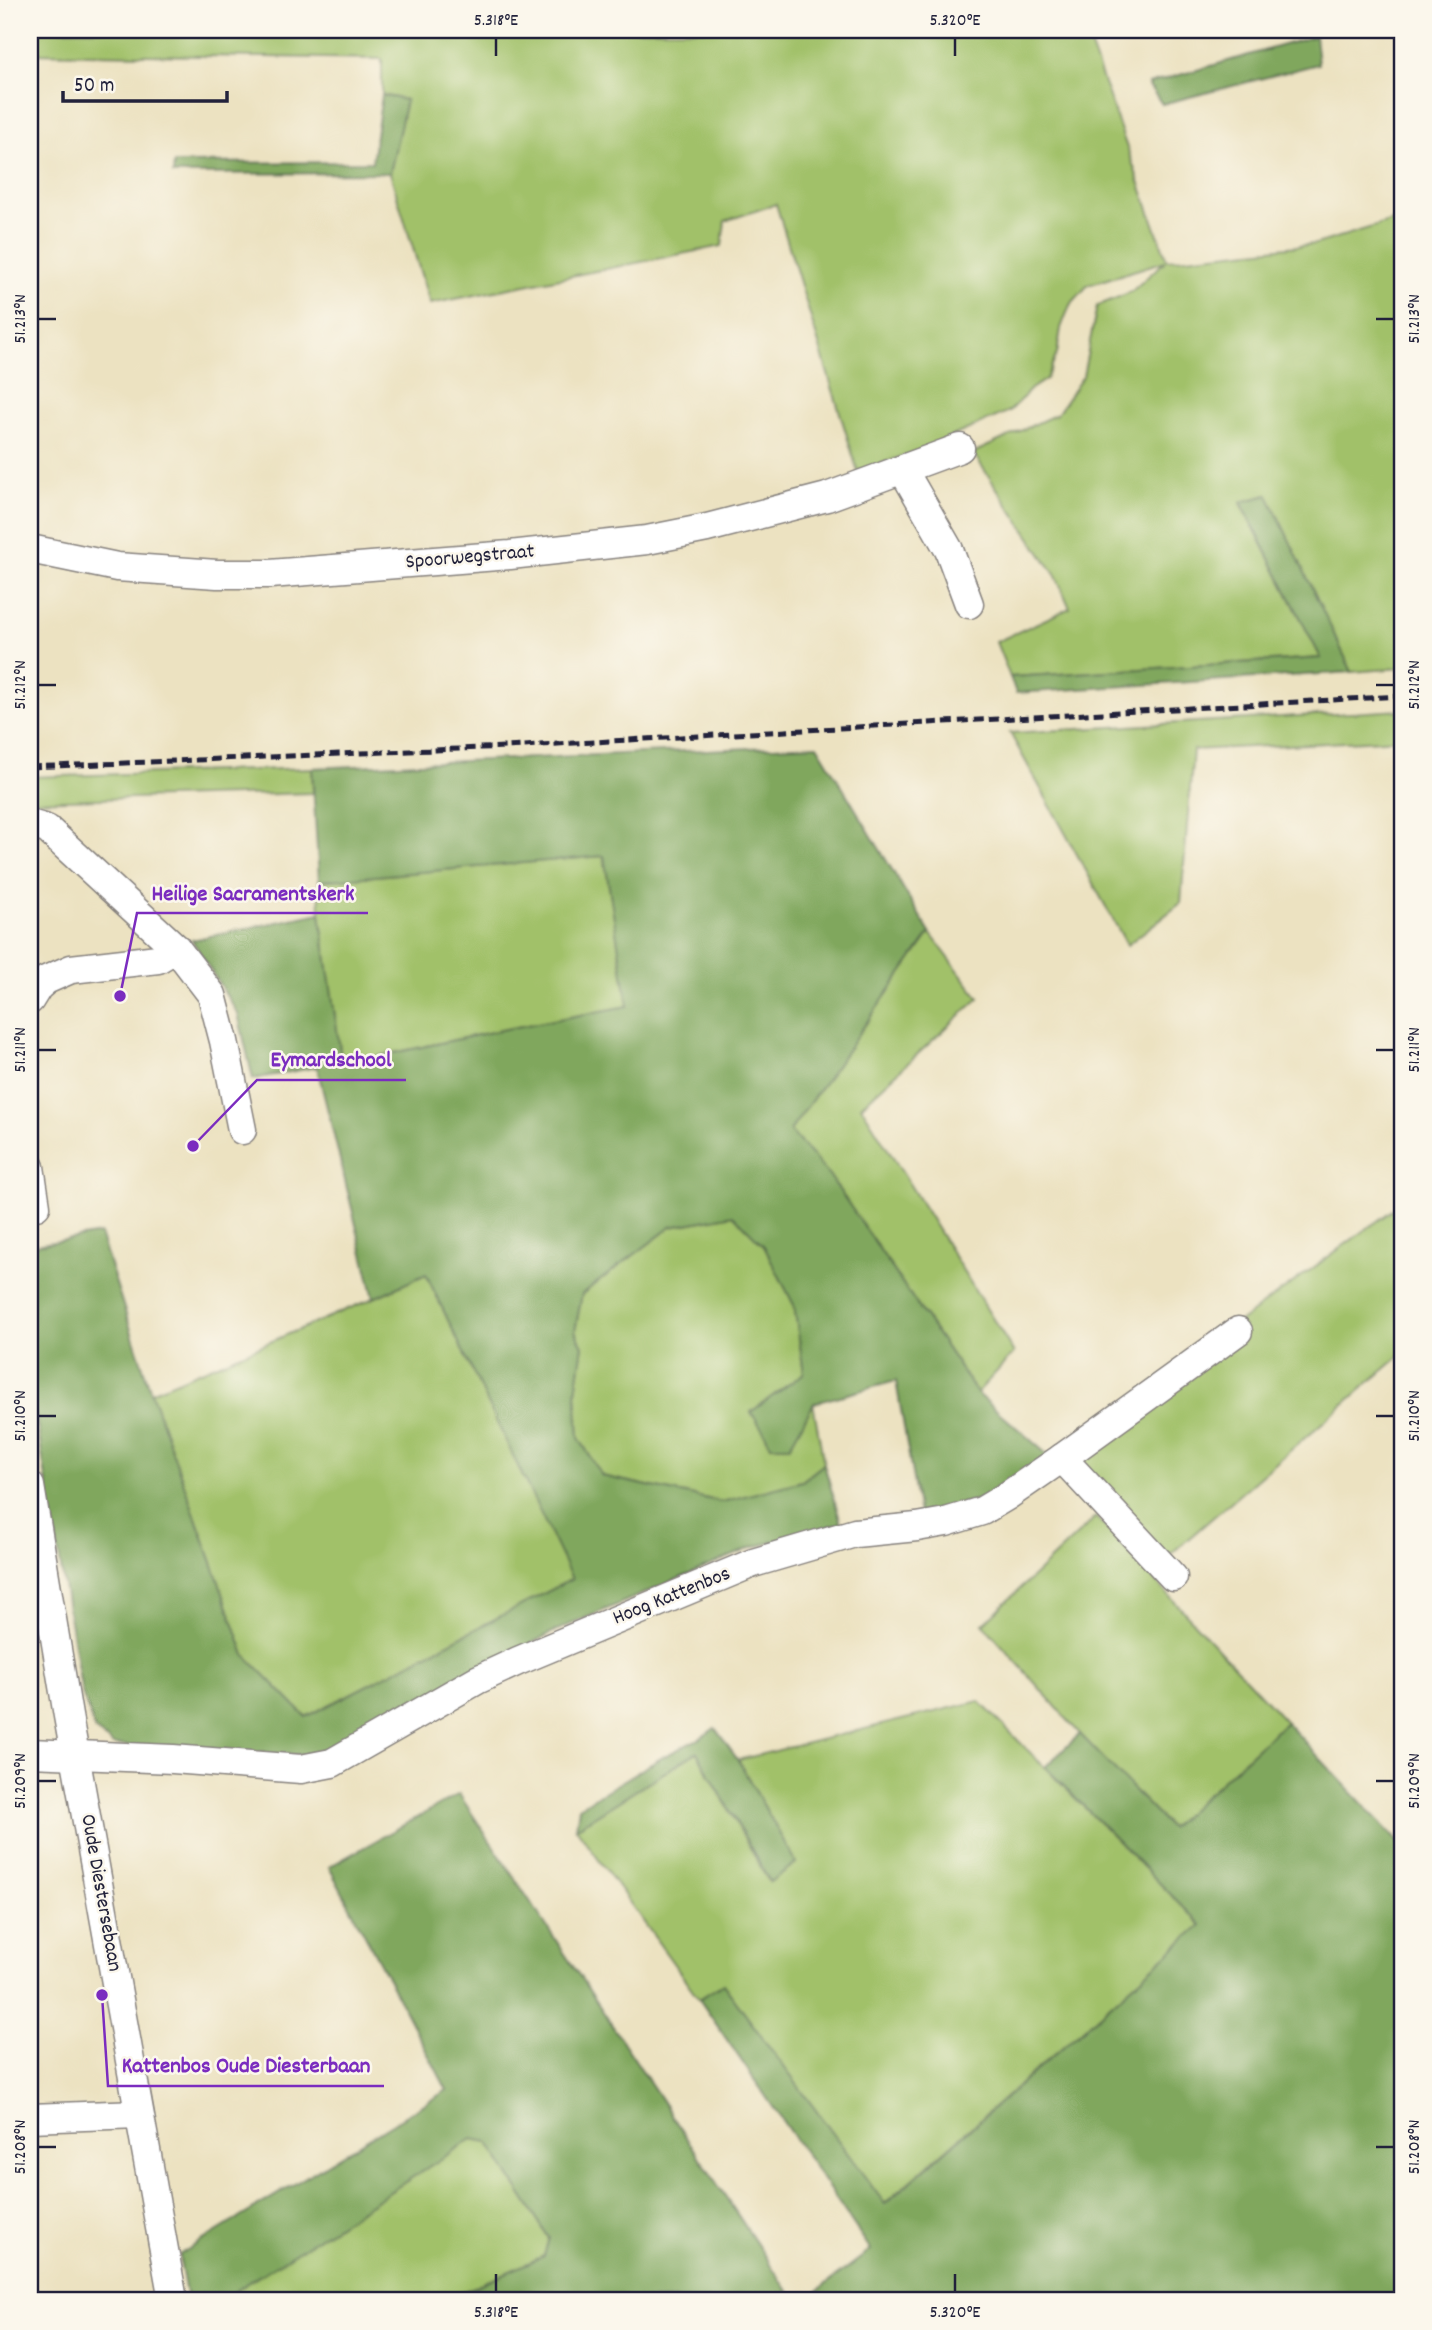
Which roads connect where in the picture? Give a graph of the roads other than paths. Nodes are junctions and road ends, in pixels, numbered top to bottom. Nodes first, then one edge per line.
1 (960, 448) dead end
2 (902, 470) junction
3 (30, 549) edge
4 (969, 604) dead end
5 (30, 824) edge
6 (176, 948) junction
7 (30, 1000) edge
8 (242, 1130) dead end
9 (30, 1167) edge
10 (30, 1207) edge
11 (1238, 1331) dead end
12 (1062, 1458) junction
13 (30, 1486) edge
14 (1173, 1577) dead end
15 (30, 1754) edge
16 (75, 1756) junction
17 (139, 2114) junction
18 (30, 2118) edge
19 (173, 2300) edge

1 - 2 street, Spoorwegstraat
2 - 3 street, Spoorwegstraat
2 - 4 street
5 - 6 street
6 - 7 street
6 - 8 street
9 - 10 street
11 - 12 street, Hoog Kattenbos
12 - 14 street
12 - 16 street, Hoog Kattenbos
13 - 16 street, Oude Diestersebaan
15 - 16 street, Hoog Kattenbos
16 - 17 street, Oude Diestersebaan
17 - 18 street
17 - 19 street, Oude Diestersebaan

